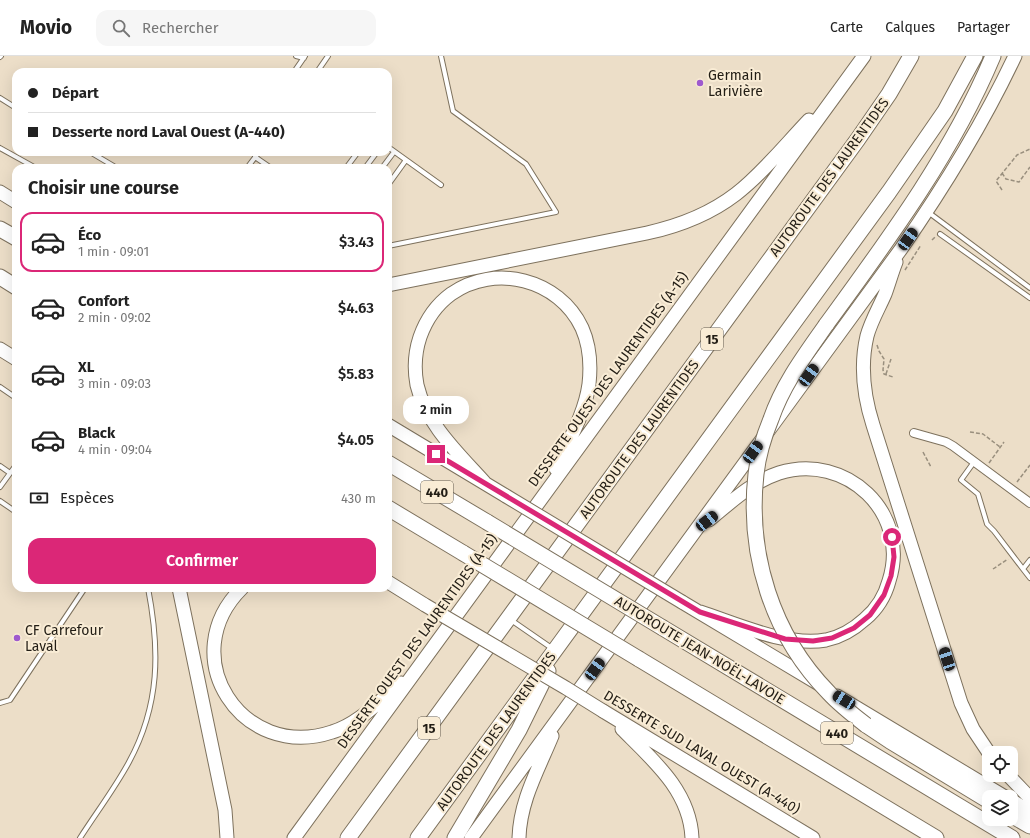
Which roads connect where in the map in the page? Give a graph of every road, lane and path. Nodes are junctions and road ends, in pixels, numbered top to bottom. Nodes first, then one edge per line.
1 (296, 56) edge
2 (328, 56) edge
3 (441, 56) edge
4 (864, 56) edge
5 (911, 56) edge
6 (975, 56) edge
7 (993, 56) edge
8 (1015, 56) edge
9 (304, 57) edge
10 (297, 68) edge
11 (320, 68) edge
12 (847, 79) junction
13 (0, 98) edge
14 (12, 106) edge
15 (0, 148) edge
16 (1030, 149) edge
17 (394, 152) joint
18 (12, 155) edge
19 (392, 155) edge
20 (14, 156) edge
21 (97, 156) edge
22 (255, 156) joint
23 (406, 160) junction
24 (29, 164) edge
25 (110, 164) edge
26 (250, 164) edge
27 (266, 164) edge
28 (1030, 167) edge
29 (1002, 173) junction
30 (392, 179) edge
31 (441, 185) dead end
32 (1002, 190) dead end
33 (0, 192) edge
34 (12, 200) edge
35 (927, 211) junction
36 (0, 229) edge
37 (940, 234) dead end
38 (12, 236) edge
39 (392, 245) edge
40 (901, 249) junction
41 (0, 277) edge
42 (12, 284) edge
43 (392, 284) edge
44 (1030, 288) edge
45 (1030, 298) edge
46 (876, 339) dead end
47 (0, 349) edge
48 (12, 356) edge
49 (891, 359) dead end
50 (886, 374) junction
51 (893, 377) dead end
52 (0, 387) edge
53 (12, 395) edge
54 (392, 427) edge
55 (970, 432) dead end
56 (914, 433) dead end
57 (1004, 442) dead end
58 (1000, 447) junction
59 (923, 452) dead end
60 (974, 462) junction
61 (989, 463) dead end
62 (392, 464) edge
63 (1030, 465) edge
64 (0, 466) edge
65 (931, 466) dead end
66 (12, 470) edge
67 (10, 473) junction
68 (1017, 482) dead end
69 (485, 483) junction
70 (0, 487) edge
71 (547, 490) junction
72 (0, 501) edge
73 (1030, 503) edge
74 (12, 509) edge
75 (392, 510) edge
76 (696, 529) junction
77 (1030, 560) edge
78 (1003, 562) dead end
79 (993, 569) dead end
80 (1023, 569) junction
81 (1030, 578) edge
82 (394, 588) edge
83 (81, 592) edge
84 (149, 592) edge
85 (180, 592) edge
86 (238, 592) edge
87 (700, 612) junction
88 (509, 618) junction
89 (556, 651) junction
90 (417, 669) junction
91 (0, 703) edge
92 (606, 713) junction
93 (558, 720) junction
94 (985, 746) edge
95 (1015, 782) edge
96 (993, 790) edge
97 (982, 797) edge
98 (1030, 798) edge
99 (1018, 804) edge
100 (1030, 812) edge
101 (1018, 819) edge
102 (1030, 826) edge
103 (80, 838) edge
104 (227, 838) edge
105 (294, 838) edge
106 (348, 838) edge
107 (418, 838) edge
108 (455, 838) edge
109 (471, 838) edge
110 (519, 838) edge
111 (692, 838) edge
112 (813, 838) edge
113 (936, 838) edge
114 (1012, 838) edge

1 - 9 lane
2 - 11 lane
3 - 39 lane
4 - 12 main road, DESSERTE OUEST DES LAURENTIDES (A-15)
5 - 88 highway, AUTOROUTE DES LAURENTIDES / 15
6 - 89 highway
7 - 97 highway, bridge
8 - 35 main road
9 - 10 lane
12 - 43 main road
12 - 71 main road, DESSERTE OUEST DES LAURENTIDES (A-15)
13 - 14 lane
15 - 18 lane
16 - 29 path
17 - 19 lane
17 - 23 lane
20 - 24 lane
21 - 25 lane
22 - 26 lane
22 - 27 lane
23 - 30 lane
23 - 31 lane
28 - 29 path
29 - 32 path
33 - 34 main road
35 - 40 main road
35 - 44 lane
36 - 38 highway
37 - 45 lane
40 - 76 main road
40 - 94 main road
41 - 42 highway
46 - 50 path
47 - 48 main road
49 - 50 path
50 - 51 path
52 - 53 lane
54 - 69 main road
55 - 58 path
56 - 60 street
57 - 58 path
58 - 61 path
59 - 65 path
60 - 73 street
60 - 80 lane
62 - 114 highway, AUTOROUTE JEAN-NOËL-LAVOIE / 440, bridge
63 - 68 path
64 - 67 lane
66 - 67 lane
67 - 70 lane
69 - 71 main road
69 - 87 main road, bridge
71 - 90 main road, DESSERTE OUEST DES LAURENTIDES (A-15)
72 - 74 lane
75 - 113 highway, 440, bridge
76 - 87 main road
76 - 93 main road
77 - 80 lane
78 - 79 path
80 - 81 lane
82 - 92 main road, DESSERTE SUD LAVAL OUEST (A-440), bridge
83 - 91 lane
84 - 103 lane
85 - 104 main road
86 - 90 main road
87 - 96 main road
88 - 89 lane
88 - 106 highway, AUTOROUTE DES LAURENTIDES / 15
89 - 107 highway, AUTOROUTE DES LAURENTIDES
89 - 108 highway
90 - 105 main road, DESSERTE OUEST DES LAURENTIDES (A-15)
92 - 111 main road
92 - 112 main road, DESSERTE SUD LAVAL OUEST (A-440)
93 - 109 main road
93 - 110 main road
95 - 98 main road
99 - 100 main road
101 - 102 highway

